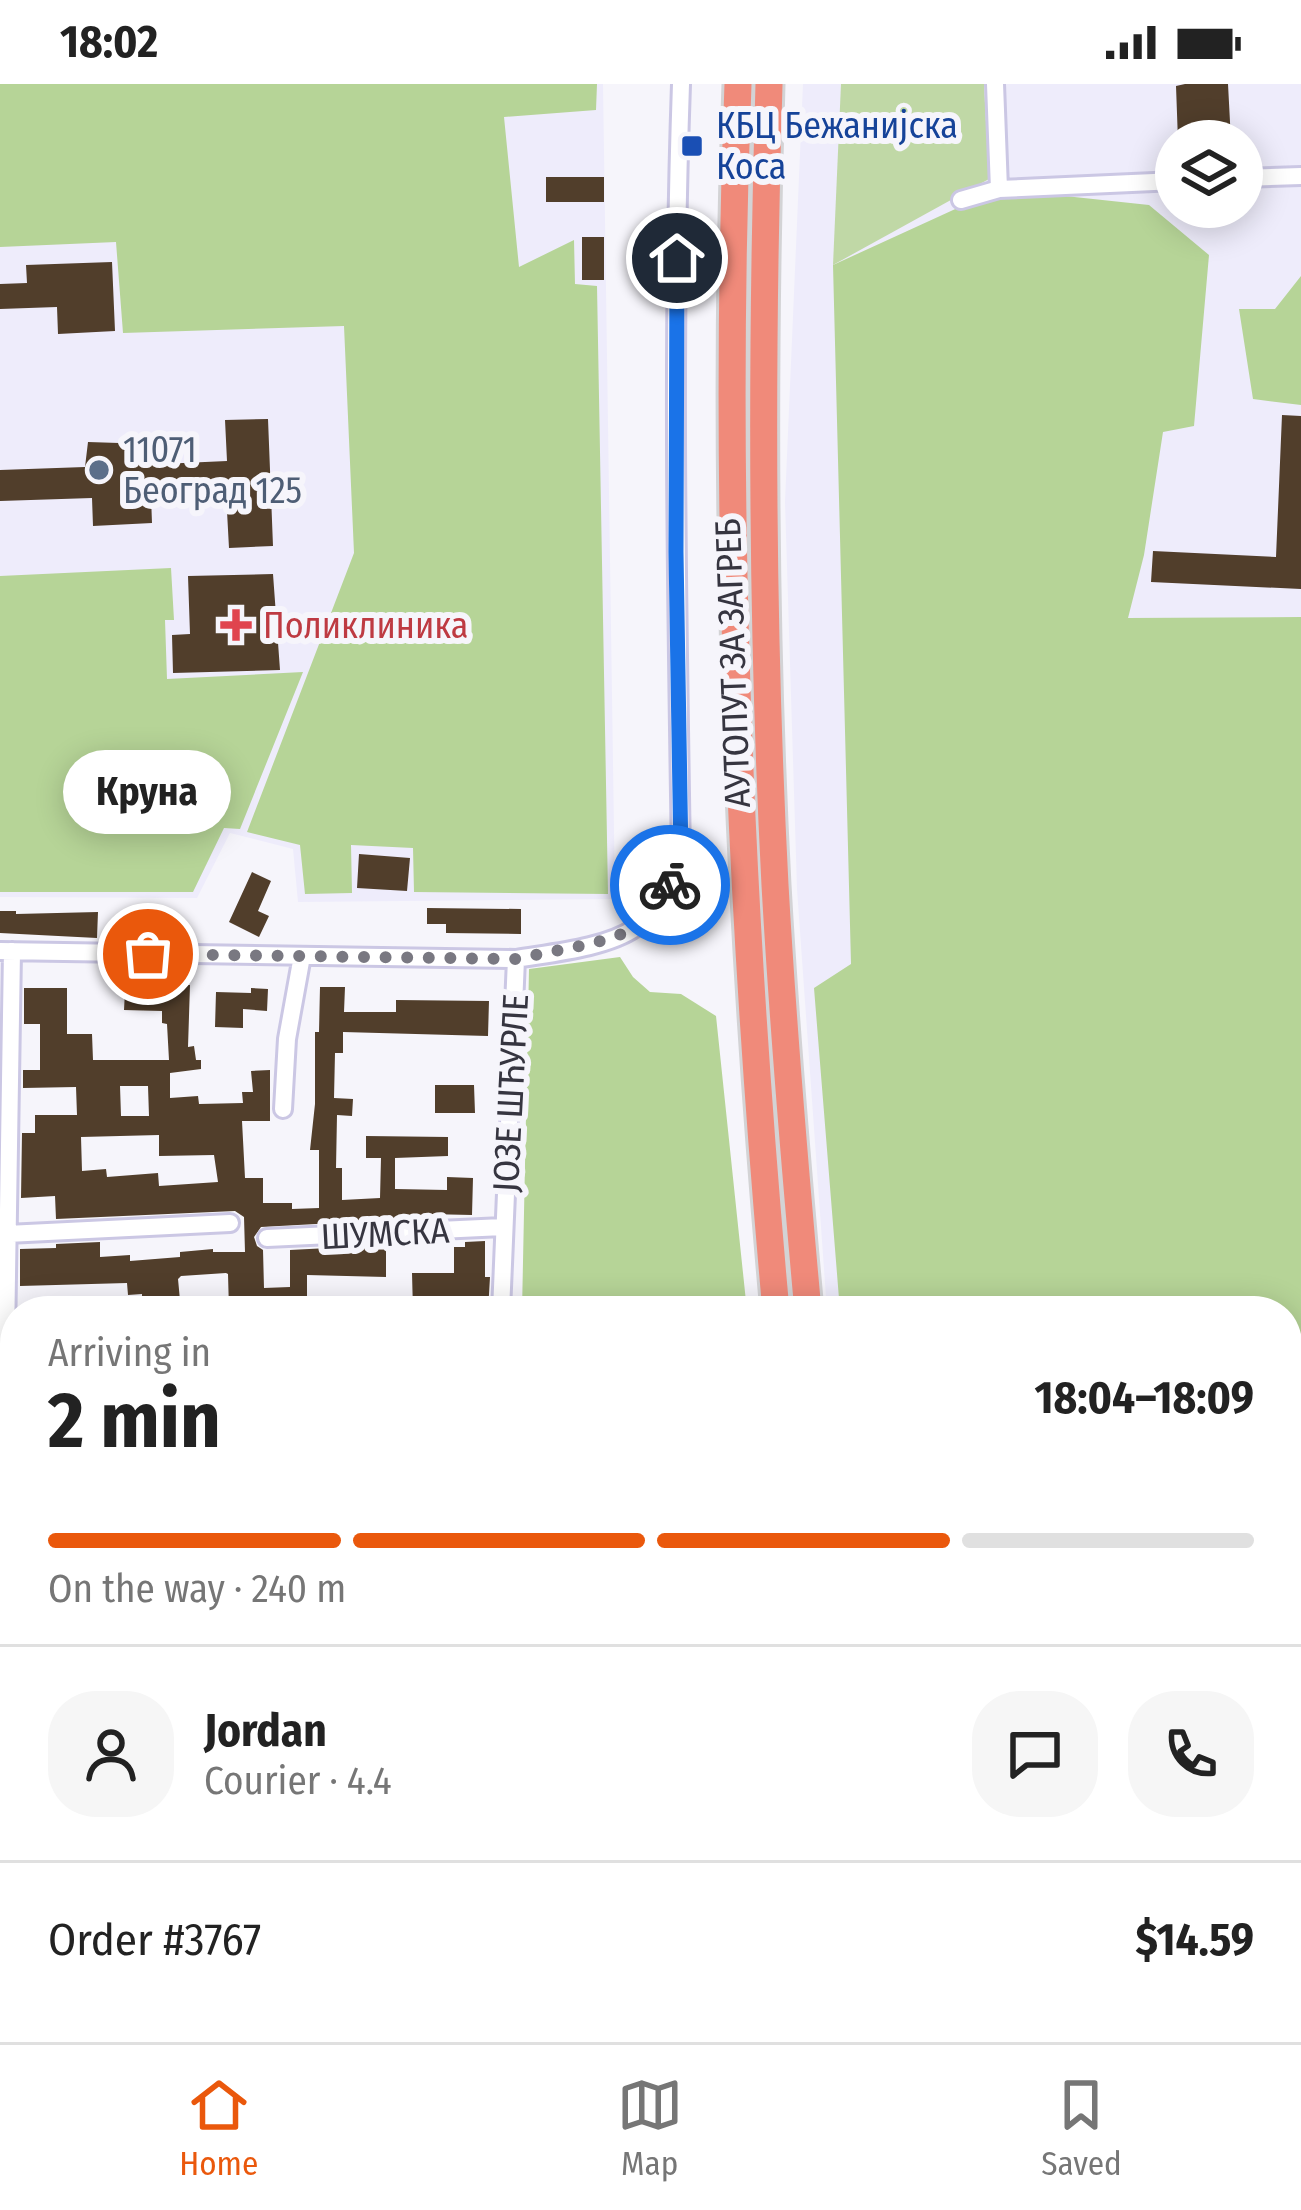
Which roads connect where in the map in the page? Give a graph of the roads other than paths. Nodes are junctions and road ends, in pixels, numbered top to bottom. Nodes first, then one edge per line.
1 (681, 84) edge
2 (738, 84) edge
3 (769, 84) edge
4 (995, 84) edge
5 (1301, 176) edge
6 (1263, 177) edge
7 (1155, 182) edge
8 (999, 189) junction
9 (961, 200) dead end
10 (6, 951) edge
11 (302, 956) junction
12 (516, 959) junction
13 (283, 1109) dead end
14 (230, 1223) dead end
15 (503, 1227) junction
16 (8, 1234) junction
17 (267, 1238) dead end
18 (9, 1296) edge
19 (501, 1296) edge
20 (775, 1296) edge
21 (807, 1296) edge

1 - 12 street
2 - 20 highway, АУТОПУТ ЗА ЗАГРЕБ
3 - 21 highway, АУТОПУТ ЗА ЗАГРЕБ
4 - 8 street
5 - 6 street
7 - 8 street
8 - 9 street
10 - 11 street, ЈОЗЕ ШЋУРЛЕ
10 - 16 street
11 - 12 street, ЈОЗЕ ШЋУРЛЕ
11 - 13 street
12 - 15 street, ЈОЗЕ ШЋУРЛЕ
14 - 16 street
15 - 17 street, ШУМСКА
15 - 19 street, ЈОЗЕ ШЋУРЛЕ
16 - 18 street

